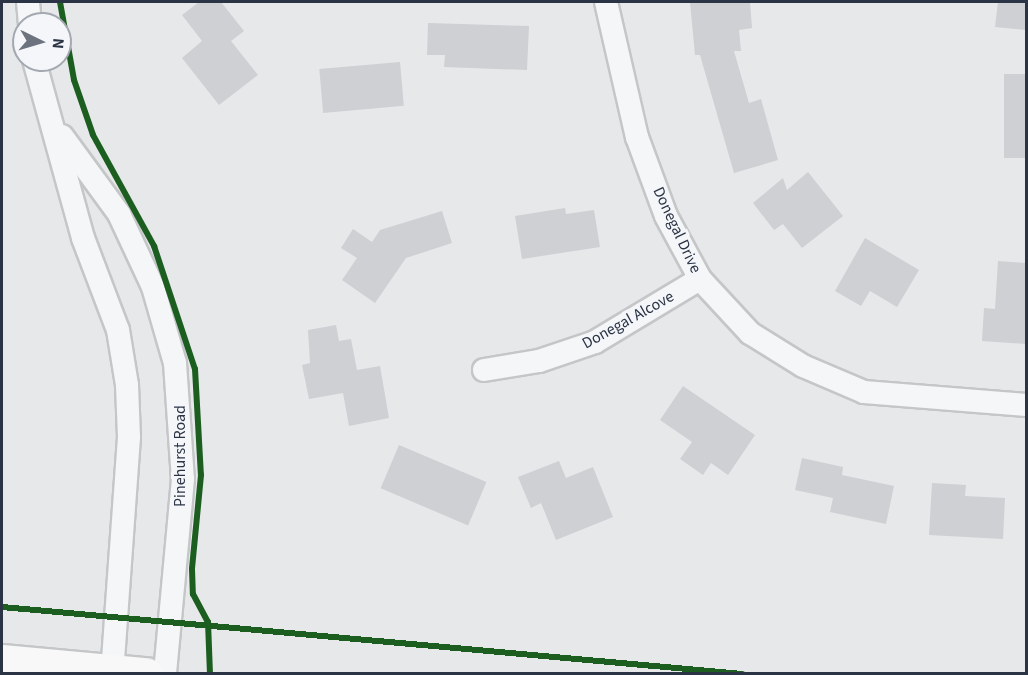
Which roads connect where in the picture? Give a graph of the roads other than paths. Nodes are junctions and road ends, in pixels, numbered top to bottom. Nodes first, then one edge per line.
1 (606, 2) edge
2 (38, 72) edge
3 (55, 126) junction
4 (700, 279) junction
5 (484, 370) dead end
6 (1026, 405) edge
7 (2, 661) edge
8 (112, 672) edge
9 (146, 674) edge
10 (165, 674) edge

1 - 4 street, Donegal Drive
2 - 3 street, Pinehurst Road
3 - 8 street, Pinehurst Road
3 - 10 street, Pinehurst Road
4 - 5 street, Donegal Alcove
4 - 6 street, Donegal Drive
7 - 8 main road
8 - 9 main road

